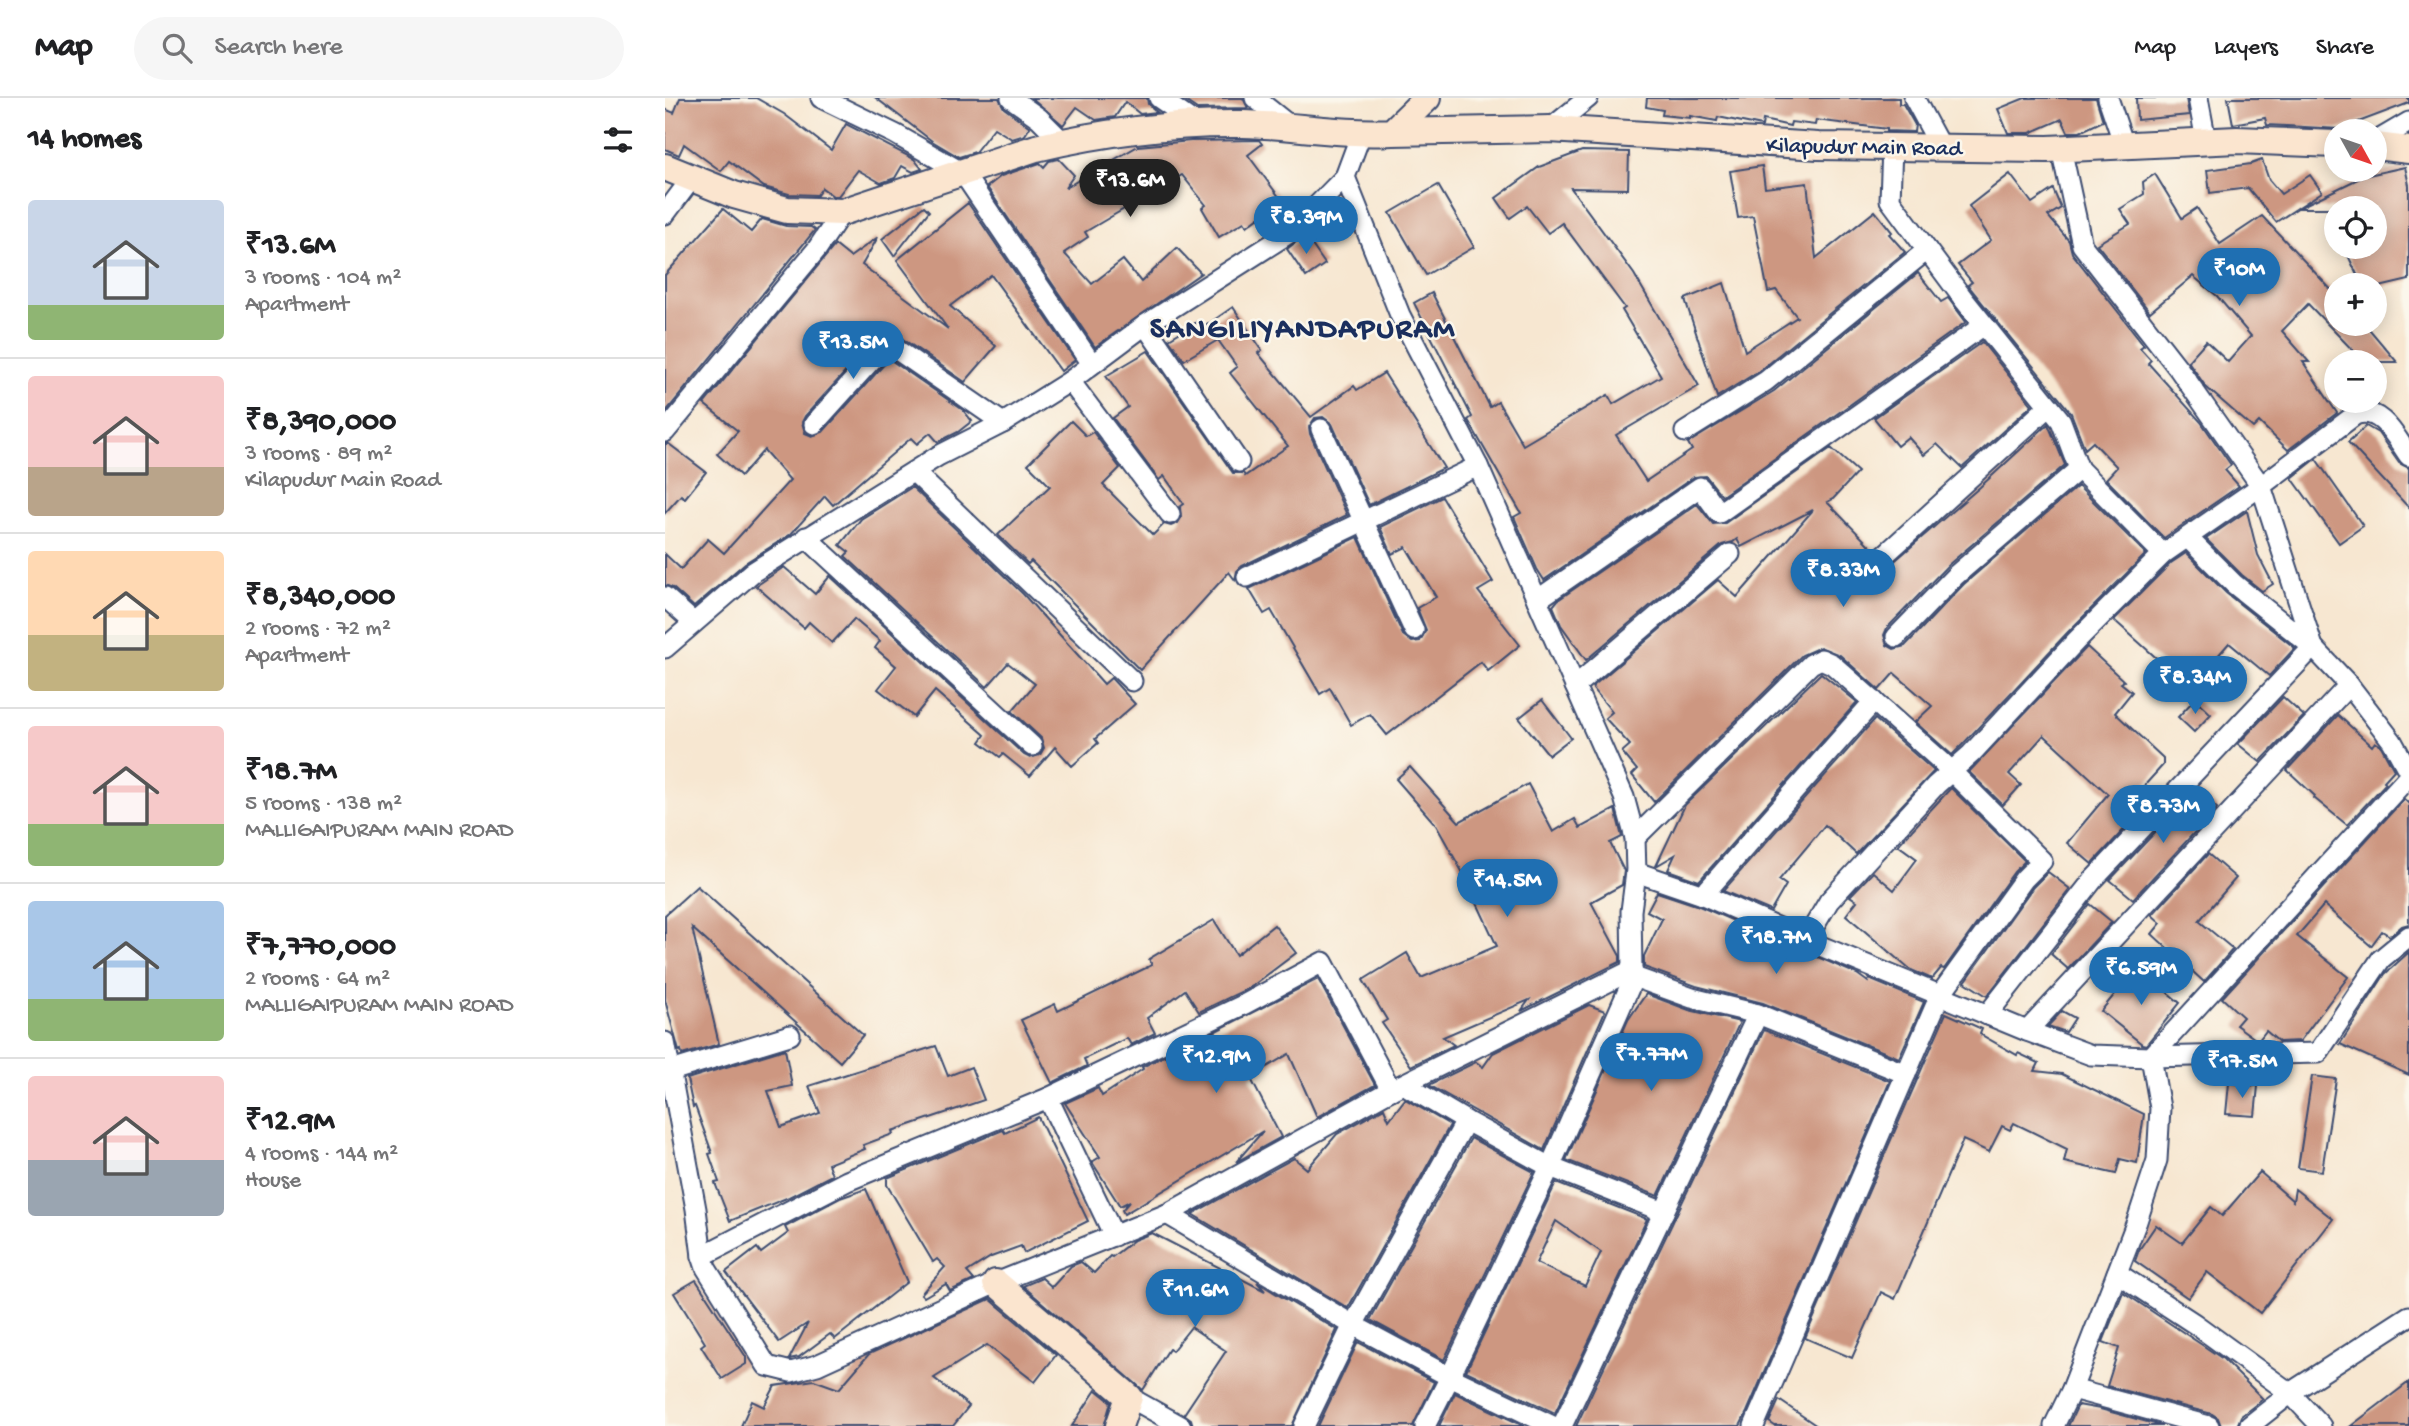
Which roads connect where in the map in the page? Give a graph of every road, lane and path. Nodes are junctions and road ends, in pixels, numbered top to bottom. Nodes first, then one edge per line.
1 (821, 98) edge
2 (1011, 98) edge
3 (1159, 98) edge
4 (1255, 98) edge
5 (1427, 98) edge
6 (1588, 98) edge
7 (1914, 98) edge
8 (2108, 98) edge
9 (2198, 98) edge
10 (2409, 121) edge
11 (1198, 125) junction
12 (1290, 127) junction
13 (1550, 130) junction
14 (1392, 132) junction
15 (1360, 134) junction
16 (2387, 136) edge
17 (2206, 141) junction
18 (1063, 142) junction
19 (2324, 144) edge
20 (2125, 145) junction
21 (2387, 146) edge
22 (1892, 147) junction
23 (1941, 148) junction
24 (2061, 148) junction
25 (2409, 150) edge
26 (665, 167) edge
27 (963, 173) junction
28 (1345, 177) junction
29 (692, 178) junction
30 (842, 212) junction
31 (665, 214) edge
32 (1927, 250) junction
33 (1145, 325) junction
34 (1984, 325) junction
35 (1092, 364) junction
36 (1070, 381) junction
37 (2049, 406) junction
38 (1003, 423) junction
39 (814, 424) dead end
40 (1321, 429) dead end
41 (665, 432) edge
42 (1685, 432) dead end
43 (2409, 456) edge
44 (1239, 461) dead end
45 (1478, 466) junction
46 (2079, 469) junction
47 (914, 472) junction
48 (2261, 486) junction
49 (1170, 514) dead end
50 (1364, 521) junction
51 (806, 537) junction
52 (2188, 538) junction
53 (1730, 554) dead end
54 (2163, 554) junction
55 (1879, 560) dead end
56 (1247, 577) dead end
57 (665, 597) edge
58 (1537, 600) junction
59 (693, 622) junction
60 (1414, 629) dead end
61 (1896, 637) dead end
62 (2313, 647) junction
63 (665, 648) edge
64 (1132, 681) dead end
65 (2349, 685) junction
66 (1575, 686) junction
67 (1874, 701) junction
68 (1032, 746) dead end
69 (1951, 771) junction
70 (2409, 774) edge
71 (1635, 838) junction
72 (1636, 872) junction
73 (1703, 895) junction
74 (2409, 936) edge
75 (1806, 940) junction
76 (1633, 974) junction
77 (1940, 995) junction
78 (1758, 1014) junction
79 (1987, 1015) junction
80 (2027, 1031) junction
81 (790, 1035) dead end
82 (665, 1042) edge
83 (2151, 1057) junction
84 (671, 1071) junction
85 (1906, 1074) junction
86 (1398, 1088) junction
87 (1048, 1098) junction
88 (1466, 1121) junction
89 (1550, 1167) junction
90 (1664, 1212) junction
91 (1167, 1214) junction
92 (1114, 1236) junction
93 (702, 1256) junction
94 (2116, 1273) junction
95 (996, 1283) junction
96 (2409, 1316) edge
97 (1353, 1325) junction
98 (1450, 1377) junction
99 (2072, 1389) junction
100 (2290, 1393) junction
101 (1129, 1397) junction
102 (1119, 1426) edge
103 (1181, 1426) edge
104 (1304, 1426) edge
105 (1425, 1426) edge
106 (1553, 1426) edge
107 (1562, 1426) edge
108 (1754, 1426) edge
109 (2054, 1426) edge
110 (2209, 1426) edge
111 (2249, 1426) edge
112 (2321, 1426) edge

1 - 27 street
2 - 18 street
3 - 11 street
4 - 12 street
5 - 14 street
6 - 13 street
7 - 23 street
8 - 20 street
9 - 17 street
10 - 16 street
11 - 12 street, Kilapudur Main Road
11 - 18 street, Kilapudur Main Road
12 - 15 street, Kilapudur Main Road
13 - 14 street, Kilapudur Main Road
13 - 22 street, Kilapudur Main Road
14 - 15 street, Kilapudur Main Road
15 - 28 street
17 - 19 street, Kilapudur Main Road
17 - 20 street, Kilapudur Main Road
18 - 27 street, Kilapudur Main Road
20 - 24 street, Kilapudur Main Road
21 - 25 street
22 - 23 street, Kilapudur Main Road
22 - 32 street
23 - 24 street, Kilapudur Main Road
24 - 48 street
26 - 29 street, Kilapudur Main Road
27 - 30 street, Kilapudur Main Road
27 - 35 street
28 - 33 street
28 - 45 street
29 - 30 street, Kilapudur Main Road
29 - 31 street
30 - 41 street
32 - 34 street
32 - 42 street
33 - 35 street
33 - 44 street
34 - 37 street
34 - 58 street
35 - 36 street
36 - 38 street
36 - 49 street
37 - 46 street
37 - 55 street
38 - 39 street
38 - 47 street
40 - 50 street
43 - 48 street
45 - 50 street
45 - 58 street
46 - 54 street
46 - 61 street
47 - 51 street
47 - 64 street
48 - 52 street
48 - 62 street
50 - 56 street
50 - 60 street
51 - 59 street
51 - 68 street
52 - 54 street
52 - 62 street
53 - 66 street
54 - 69 street
57 - 59 street
58 - 66 street
59 - 63 street
62 - 65 street
62 - 79 street
65 - 70 street
65 - 80 street
66 - 71 street
67 - 69 street
67 - 71 street
67 - 73 street
69 - 75 street
69 - 77 street
70 - 83 street
71 - 72 street
72 - 73 street
72 - 76 street
73 - 75 street
74 - 83 street
75 - 77 street
76 - 78 street
76 - 86 street
76 - 89 street
77 - 79 street
77 - 85 street
78 - 85 street
78 - 90 street
79 - 80 street
80 - 83 street
81 - 84 street
82 - 84 street
83 - 94 street
84 - 93 street
85 - 108 street
86 - 87 street
86 - 88 street
86 - 91 street
87 - 92 street
87 - 93 street
88 - 89 street
88 - 97 street
89 - 90 street
89 - 98 street
90 - 107 street
91 - 92 street
91 - 97 street
92 - 95 street
93 - 95 street
94 - 99 street
94 - 100 street
95 - 101 street
96 - 100 street
97 - 98 street
97 - 104 street
98 - 105 street
98 - 106 street
99 - 109 street
99 - 110 street
100 - 111 street
100 - 112 street
101 - 102 street
101 - 103 street

